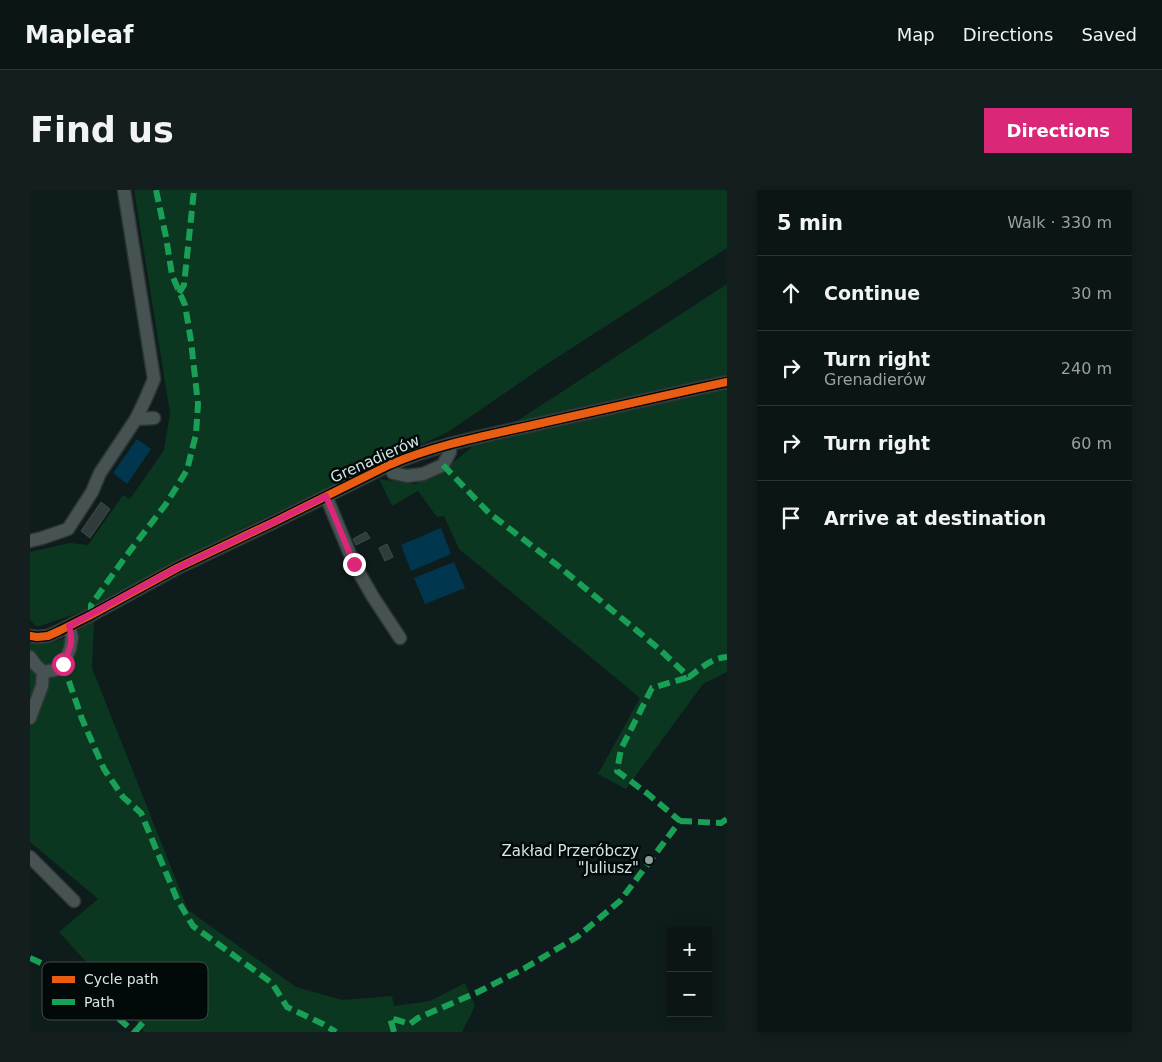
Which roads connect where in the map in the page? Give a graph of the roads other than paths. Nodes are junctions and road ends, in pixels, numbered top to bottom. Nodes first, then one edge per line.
1 (124, 190) edge
2 (727, 382) edge
3 (154, 418) dead end
4 (136, 419) junction
5 (450, 444) junction
6 (389, 465) junction
7 (326, 496) junction
8 (30, 541) edge
9 (69, 626) junction
10 (30, 636) edge
11 (400, 638) dead end
12 (30, 657) edge
13 (43, 672) junction
14 (30, 718) edge
15 (30, 857) edge
16 (74, 901) dead end

1 - 4 street
2 - 5 street, Grenadierów
3 - 4 street
4 - 8 street
5 - 6 street, Grenadierów
5 - 6 street
6 - 7 street, Grenadierów
7 - 9 street, Grenadierów
7 - 11 street
9 - 10 street, Grenadierów
9 - 13 street
12 - 13 street
13 - 14 street
15 - 16 street

